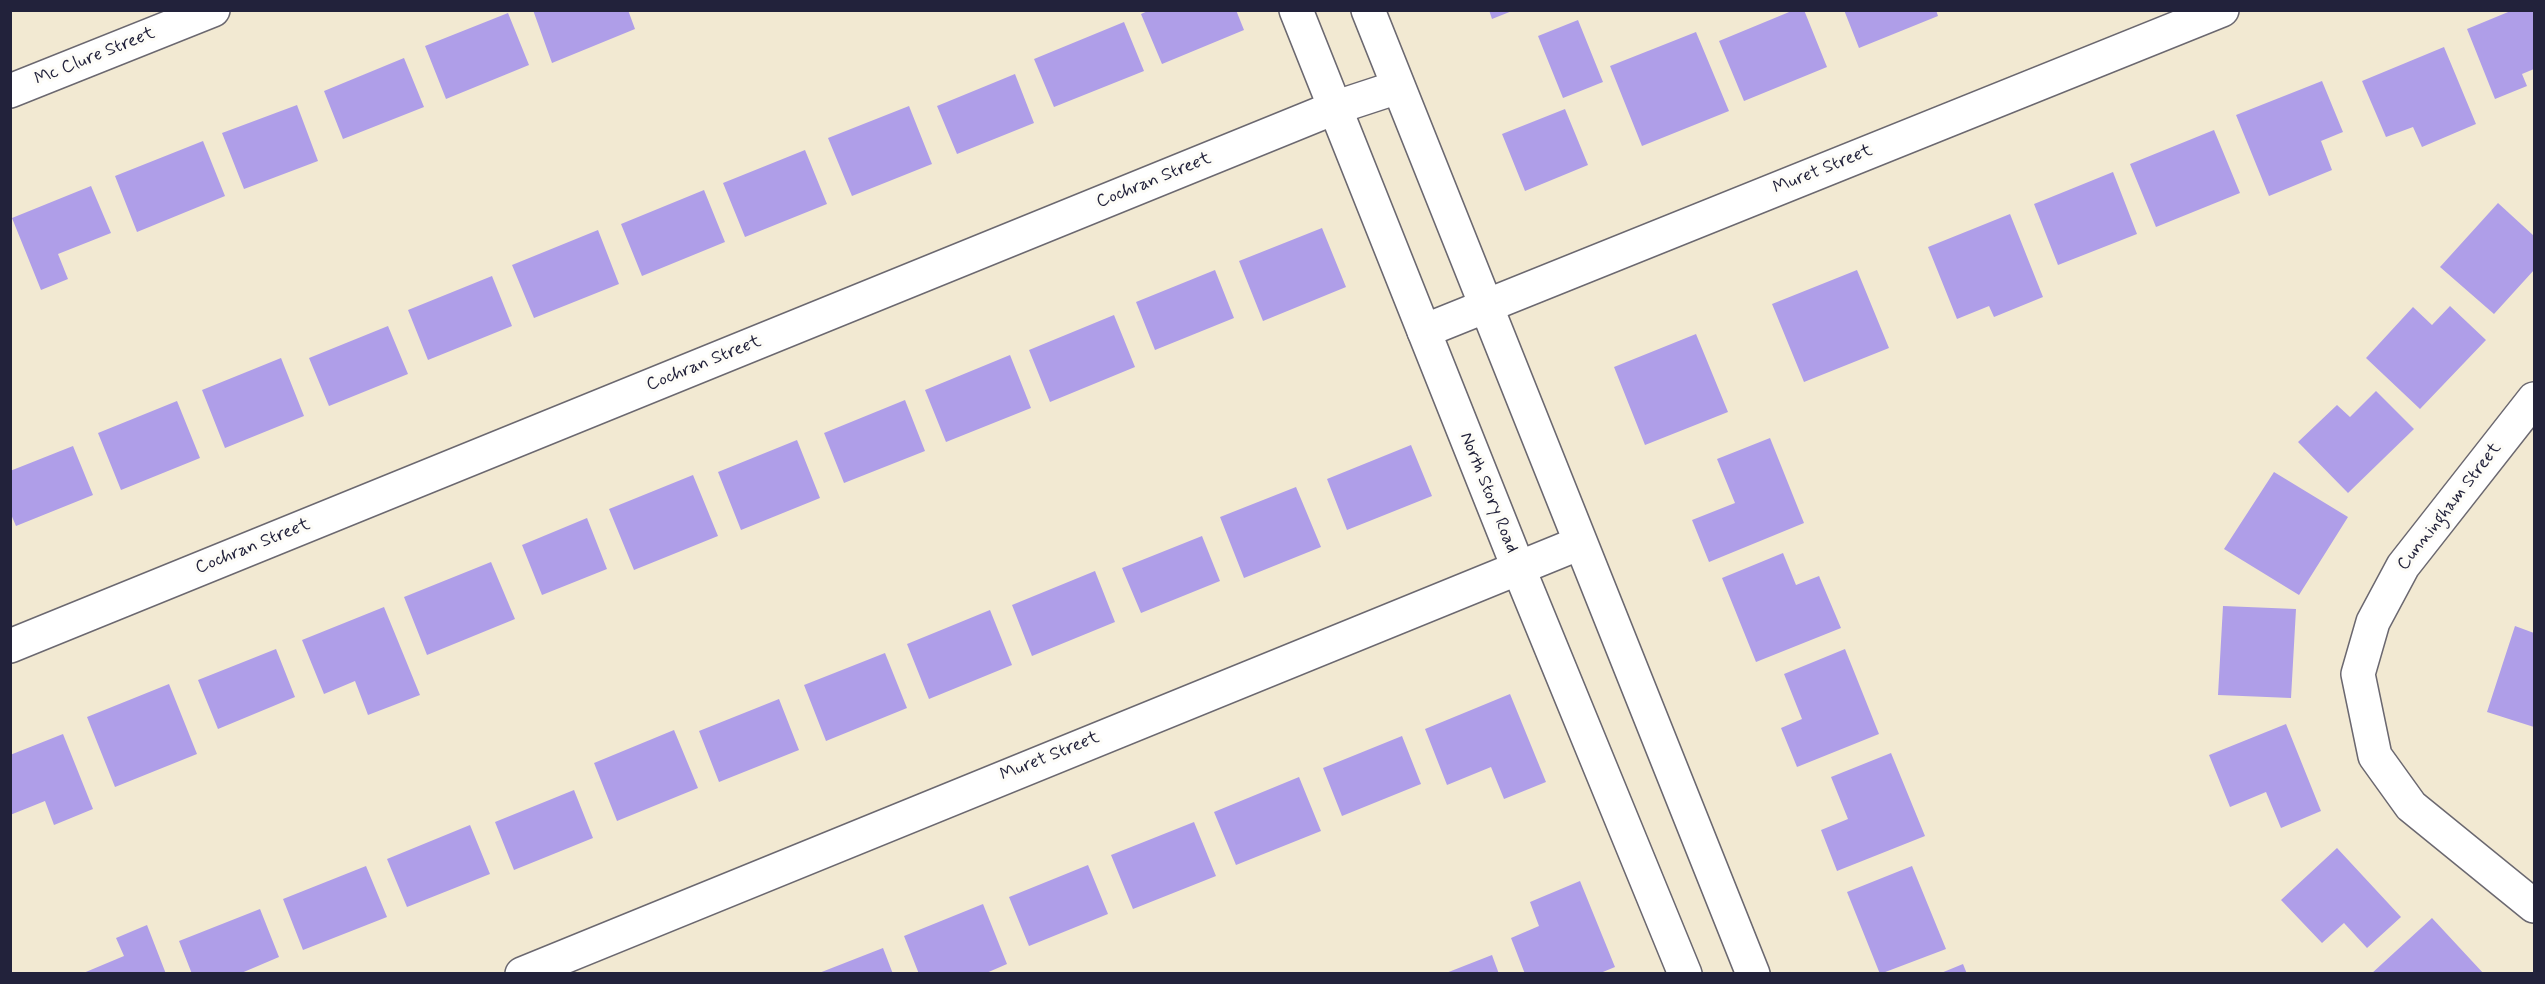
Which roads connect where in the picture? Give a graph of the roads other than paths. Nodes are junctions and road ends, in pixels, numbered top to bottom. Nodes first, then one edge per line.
1 (213, 10) edge
2 (1296, 10) edge
3 (1368, 10) edge
4 (2222, 10) edge
5 (1398, 87) junction
6 (10, 91) edge
7 (1334, 108) junction
8 (1485, 306) junction
9 (1424, 331) junction
10 (2535, 399) edge
11 (1580, 543) junction
12 (1518, 567) junction
13 (10, 645) edge
14 (2535, 906) edge
15 (522, 974) edge
16 (1685, 974) edge
17 (1753, 974) edge

1 - 6 street, Mc Clure Street
2 - 7 street, North Story Road
3 - 5 street
4 - 8 street, Muret Street
5 - 7 street, Cochran Street
5 - 8 street
7 - 9 street, North Story Road
7 - 13 street, Cochran Street
8 - 9 street, Muret Street
8 - 11 street
9 - 12 street, North Story Road
10 - 14 street, Cunningham Street
11 - 12 street, Muret Street
11 - 17 street
12 - 15 street, Muret Street
12 - 16 street, North Story Road

